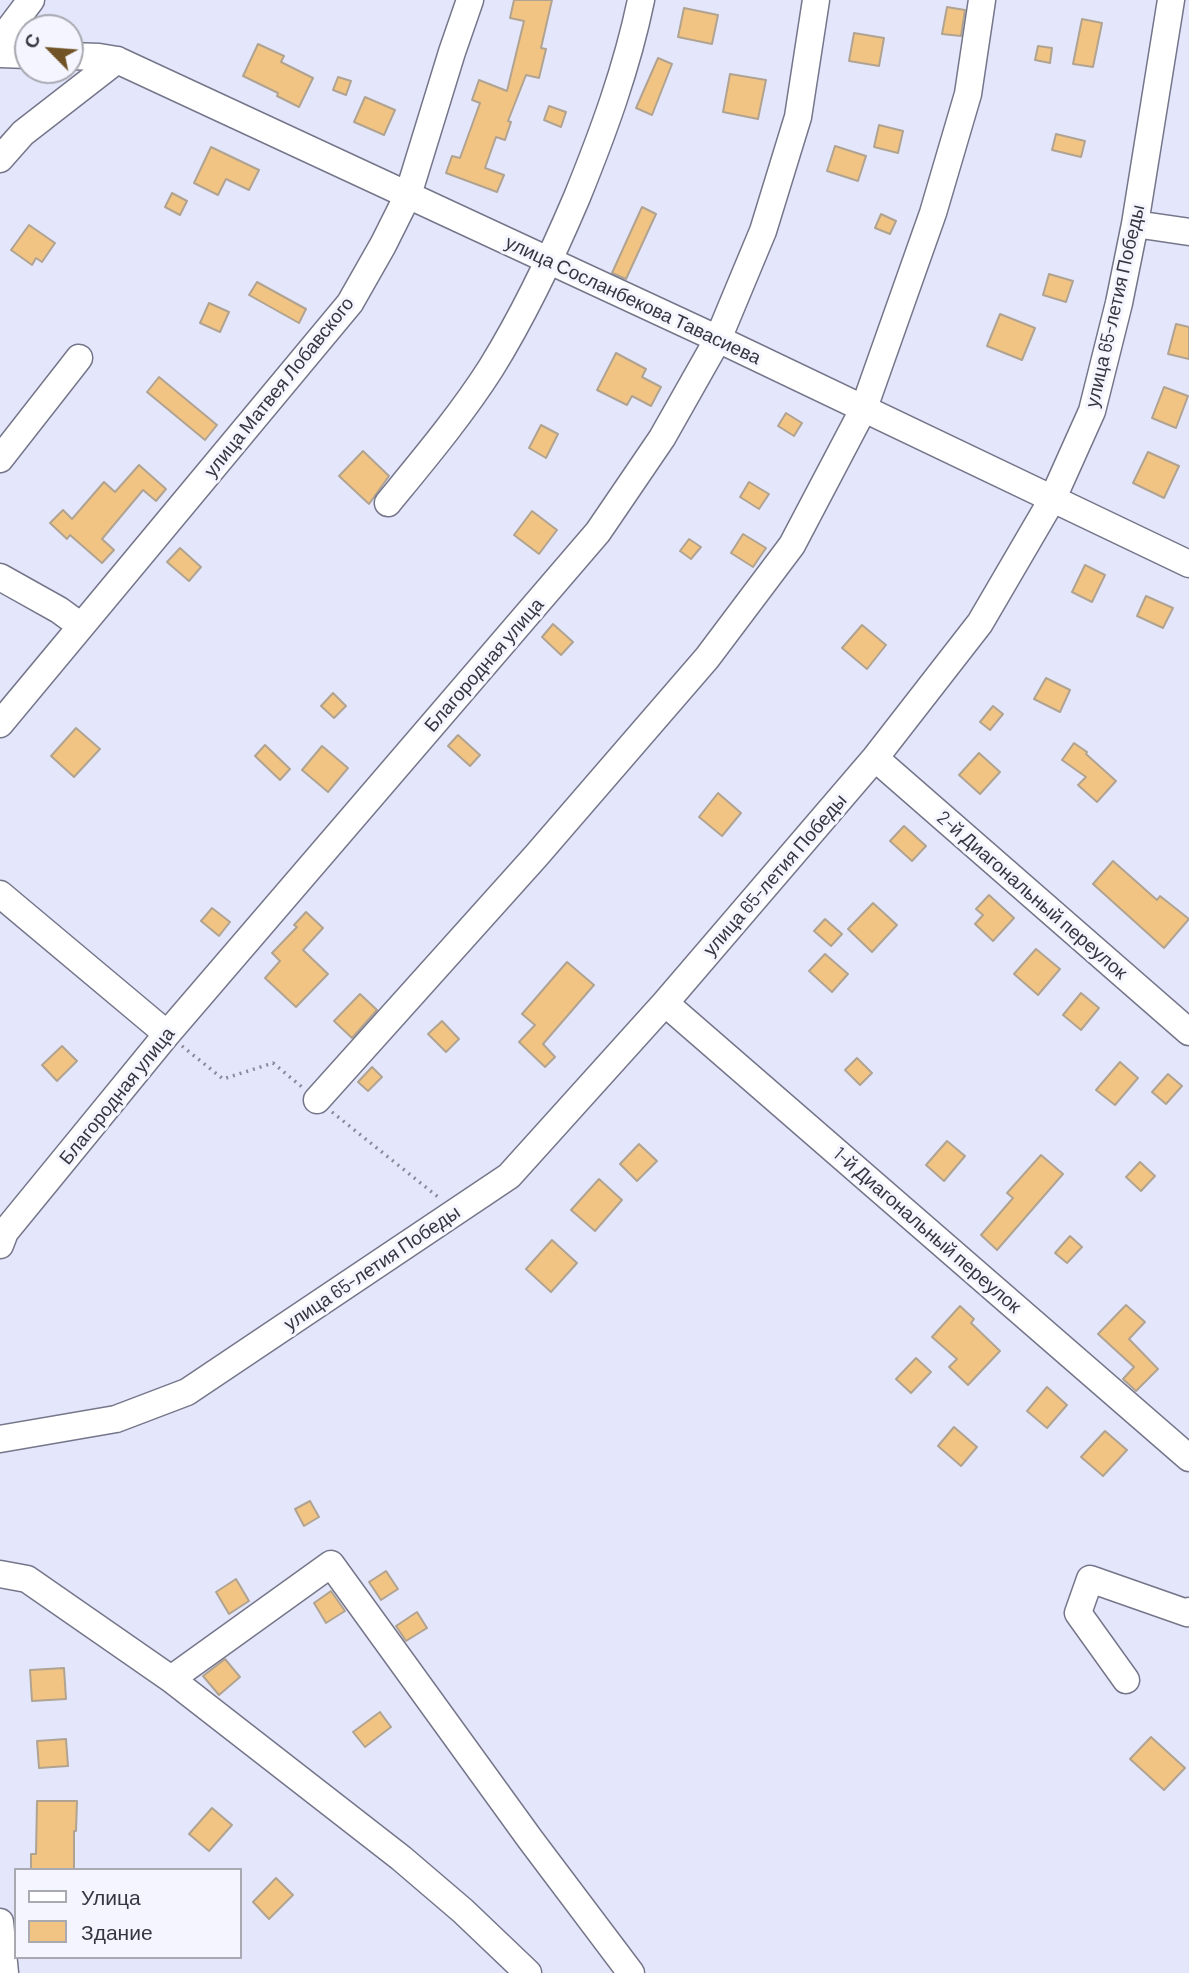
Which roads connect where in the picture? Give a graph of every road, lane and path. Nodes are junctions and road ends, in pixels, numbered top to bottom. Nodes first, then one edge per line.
1 (31, 0) edge
2 (470, 0) edge
3 (640, 0) edge
4 (816, 0) edge
5 (982, 0) edge
6 (1171, 0) edge
7 (0, 41) edge
8 (84, 56) edge
9 (117, 60) junction
10 (0, 159) edge
11 (408, 195) junction
12 (1135, 224) junction
13 (1189, 232) edge
14 (550, 262) junction
15 (718, 339) junction
16 (79, 358) dead end
17 (864, 408) junction
18 (0, 459) edge
19 (1053, 498) junction
20 (388, 503) dead end
21 (1189, 564) edge
22 (0, 577) edge
23 (81, 626) junction
24 (0, 723) edge
25 (875, 758) junction
26 (0, 894) edge
27 (666, 1003) junction
28 (1189, 1032) edge
29 (167, 1034) junction
30 (317, 1100) dead end
31 (0, 1245) edge
32 (0, 1439) edge
33 (1189, 1458) edge
34 (0, 1574) edge
35 (1189, 1611) edge
36 (171, 1679) junction
37 (1126, 1680) dead end
38 (0, 1922) edge
39 (5, 1973) edge
40 (528, 1973) edge
41 (631, 1973) edge

1 - 7 street
2 - 11 street, улица Матвея Лобавского
3 - 14 street
4 - 15 street, Благородная улица
5 - 17 street
6 - 12 street, улица 65-летия Победы
8 - 9 street, улица Сосланбекова Тавасиева
9 - 10 street
9 - 11 street, улица Сосланбекова Тавасиева
11 - 14 street, улица Сосланбекова Тавасиева
11 - 23 street, улица Матвея Лобавского
12 - 13 street
12 - 19 street, улица 65-летия Победы
14 - 15 street, улица Сосланбекова Тавасиева
14 - 20 street
15 - 17 street, улица Сосланбекова Тавасиева
15 - 29 street, Благородная улица
16 - 18 street
17 - 19 street, улица Сосланбекова Тавасиева
17 - 30 street
19 - 21 street, улица Сосланбекова Тавасиева
19 - 25 street, улица 65-летия Победы
22 - 23 street
23 - 24 street, улица Матвея Лобавского
25 - 27 street, улица 65-летия Победы
25 - 28 street, 2-й Диагональный переулок
26 - 29 street
27 - 32 street, улица 65-летия Победы
27 - 33 street, 1-й Диагональный переулок
29 - 31 street, Благородная улица
34 - 36 street
35 - 37 street
36 - 40 street
36 - 41 street
38 - 39 street

